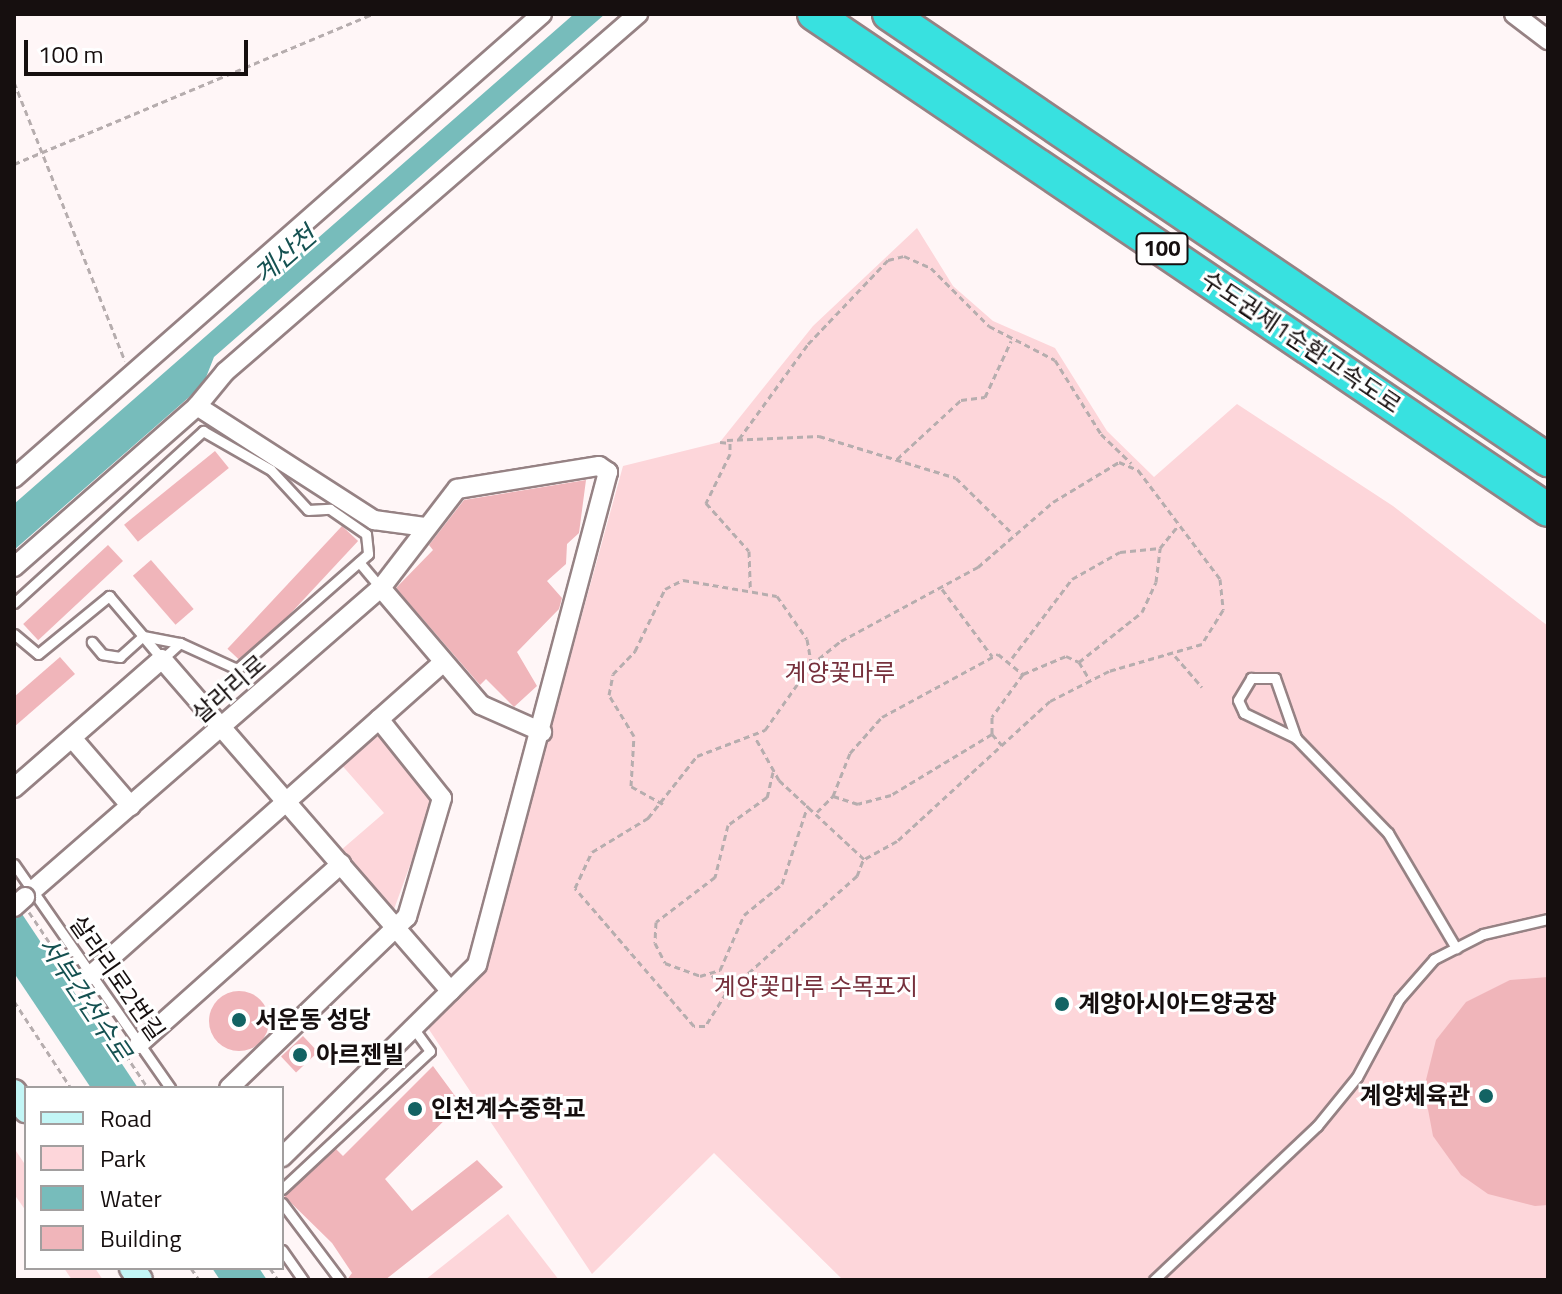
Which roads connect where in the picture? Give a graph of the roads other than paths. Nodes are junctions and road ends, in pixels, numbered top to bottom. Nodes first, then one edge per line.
1 (542, 14) edge
2 (638, 14) edge
3 (889, 14) edge
4 (1514, 14) edge
5 (821, 19) edge
6 (1548, 40) edge
7 (197, 406) junction
8 (1548, 460) edge
9 (1497, 474) junction
10 (14, 478) edge
11 (1548, 510) edge
12 (1548, 524) edge
13 (425, 527) junction
14 (359, 562) junction
15 (14, 567) edge
16 (381, 588) junction
17 (14, 603) edge
18 (143, 636) junction
19 (17, 638) edge
20 (92, 642) dead end
21 (180, 643) junction
22 (162, 659) junction
23 (443, 662) junction
24 (379, 719) junction
25 (221, 727) junction
26 (542, 732) junction
27 (72, 738) junction
28 (1296, 738) junction
29 (14, 788) edge
30 (286, 802) junction
31 (131, 806) junction
32 (14, 864) edge
33 (341, 864) junction
34 (24, 898) edge
35 (1548, 919) edge
36 (396, 928) junction
37 (1456, 948) junction
38 (91, 975) junction
39 (451, 991) junction
40 (413, 1028) junction
41 (139, 1044) junction
42 (169, 1086) edge
43 (231, 1086) edge
44 (284, 1155) edge
45 (284, 1187) edge
46 (284, 1206) edge
47 (284, 1253) edge
48 (303, 1280) edge
49 (340, 1280) edge
50 (1154, 1280) edge

1 - 10 street
2 - 7 street
3 - 8 highway, 수도권제1순환고속도로 / 100
4 - 6 street
5 - 9 highway, 수도권제1순환고속도로 / 100
7 - 13 street
7 - 15 street
9 - 11 highway, 수도권제1순환고속도로 / 100
9 - 12 highway
13 - 16 street, 살라리로
13 - 26 street, 살라리로
14 - 16 lane
14 - 17 lane
14 - 21 lane
16 - 23 street
16 - 25 street, 살라리로
18 - 19 lane
18 - 20 lane
18 - 21 lane
18 - 22 lane
21 - 22 lane
22 - 25 street
22 - 27 street
23 - 24 street
23 - 26 street
24 - 30 street
24 - 36 street
25 - 30 street
25 - 31 street, 살라리로
26 - 39 street
27 - 29 street
27 - 31 street
28 - 28 lane
28 - 37 lane
30 - 33 street
30 - 38 street
31 - 34 street, 살라리로
32 - 34 lane, 살라리로2번길
33 - 36 street
33 - 41 street
34 - 38 lane, 살라리로2번길
35 - 37 lane
36 - 39 street
36 - 43 street
37 - 50 lane
38 - 41 lane, 살라리로2번길
39 - 40 street
40 - 44 street
40 - 45 lane
41 - 42 lane, 살라리로2번길
46 - 49 lane
47 - 48 lane

